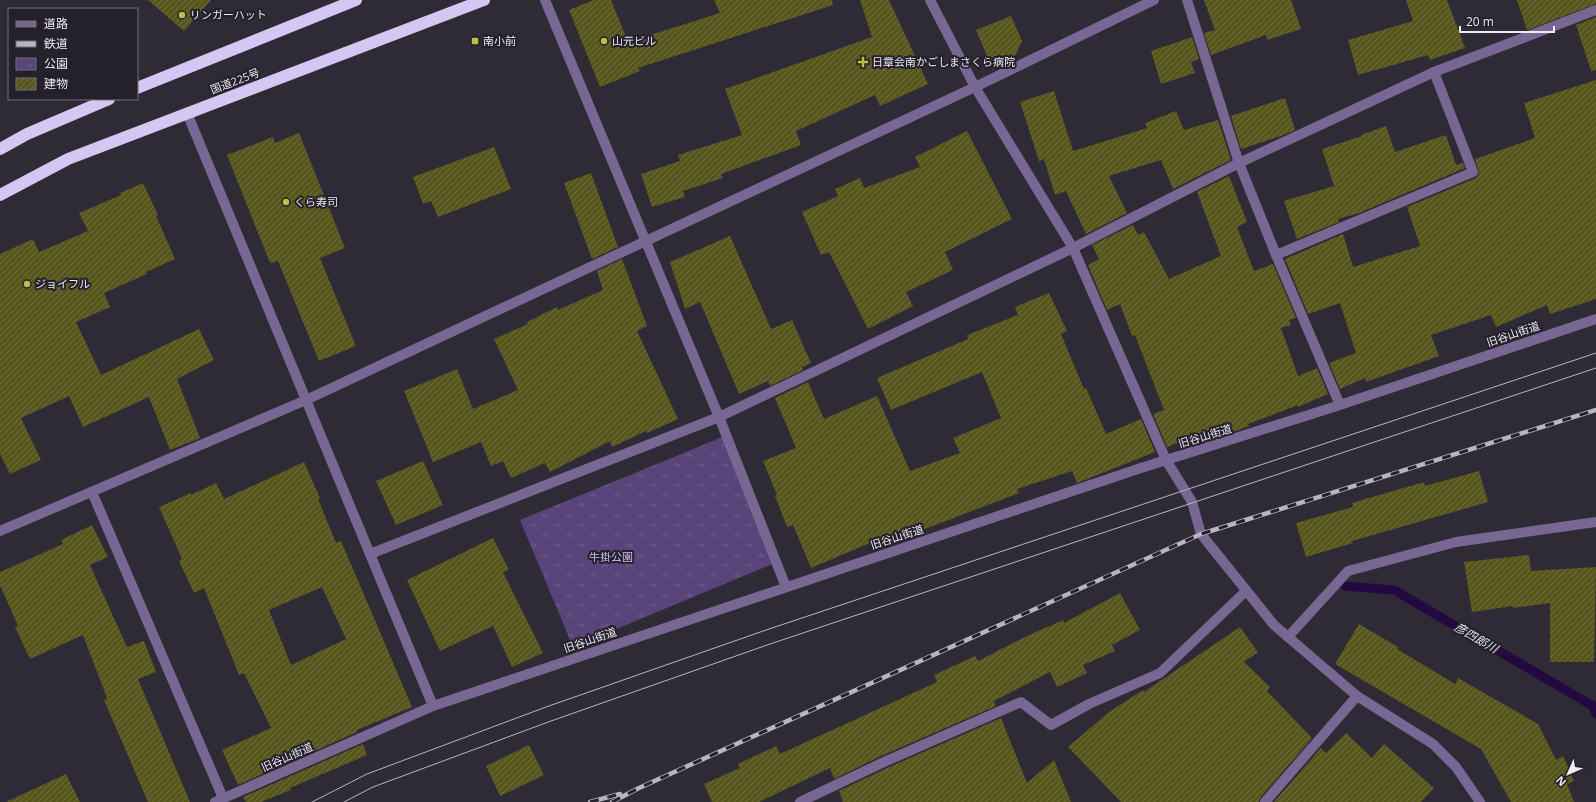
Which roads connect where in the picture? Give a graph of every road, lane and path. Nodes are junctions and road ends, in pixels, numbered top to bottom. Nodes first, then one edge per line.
1 (356, 0) edge
2 (484, 0) edge
3 (545, 0) edge
4 (930, 0) edge
5 (1154, 0) edge
6 (1187, 0) edge
7 (1596, 10) edge
8 (1434, 72) junction
9 (975, 87) junction
10 (138, 88) edge
11 (108, 100) edge
12 (187, 113) junction
13 (0, 149) edge
14 (1239, 163) junction
15 (0, 195) edge
16 (645, 240) junction
17 (1073, 248) junction
18 (1276, 255) junction
19 (1596, 319) edge
20 (306, 400) junction
21 (1340, 405) junction
22 (719, 417) junction
23 (1166, 460) junction
24 (92, 492) junction
25 (1596, 522) edge
26 (0, 531) edge
27 (370, 554) junction
28 (786, 587) junction
29 (1246, 591) junction
30 (1288, 637) junction
31 (1357, 696) junction
32 (433, 706) junction
33 (219, 800) edge
34 (800, 802) edge
35 (1265, 802) edge
36 (1480, 802) edge

1 - 10 highway
2 - 12 highway, 国道225号
3 - 16 street
4 - 9 street
5 - 9 street
6 - 14 street
7 - 8 street
8 - 14 street
8 - 18 street
9 - 16 street
9 - 17 street
11 - 13 highway
12 - 15 highway, 国道225号
12 - 20 street
14 - 17 street
14 - 18 street
16 - 20 street
16 - 22 street
17 - 22 street
17 - 23 street
18 - 21 street
19 - 21 street, 旧谷山街道
20 - 24 street
20 - 27 street
21 - 23 street, 旧谷山街道
22 - 27 street
22 - 28 street
23 - 28 street, 旧谷山街道
23 - 29 street
24 - 26 street
24 - 33 street
25 - 30 street
27 - 32 street
28 - 32 street, 旧谷山街道
29 - 30 street
29 - 34 street
30 - 31 street
31 - 35 street
31 - 36 street
32 - 33 street, 旧谷山街道

